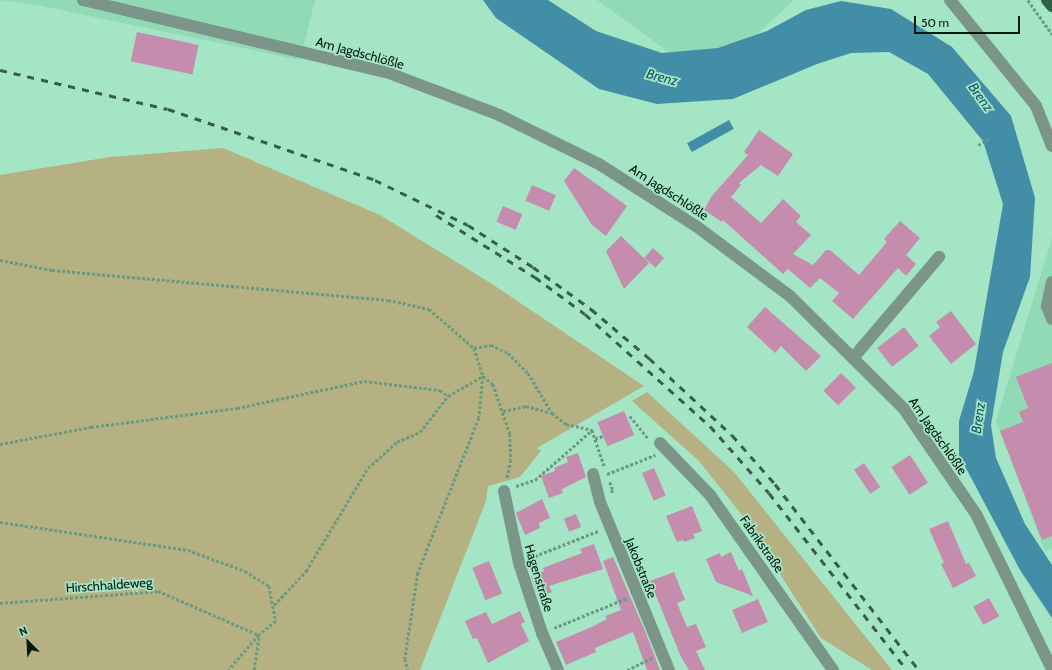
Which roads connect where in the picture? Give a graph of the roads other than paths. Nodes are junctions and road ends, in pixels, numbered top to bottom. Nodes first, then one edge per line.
1 (83, 0) edge
2 (950, 0) edge
3 (1047, 0) edge
4 (1052, 6) edge
5 (1052, 146) edge
6 (939, 258) dead end
7 (1052, 282) edge
8 (1052, 319) edge
9 (853, 358) junction
10 (663, 446) road end
11 (593, 474) road end
12 (504, 491) road end
13 (1052, 669) edge
14 (558, 670) edge
15 (668, 670) edge
16 (833, 670) edge

1 - 9 street, Am Jagdschlößle
2 - 5 street
3 - 4 main road
6 - 9 street
7 - 8 street
9 - 13 street, Am Jagdschlößle
10 - 16 street, Fabrikstraße
11 - 15 street, Jakobstraße
12 - 14 street, Hagenstraße

